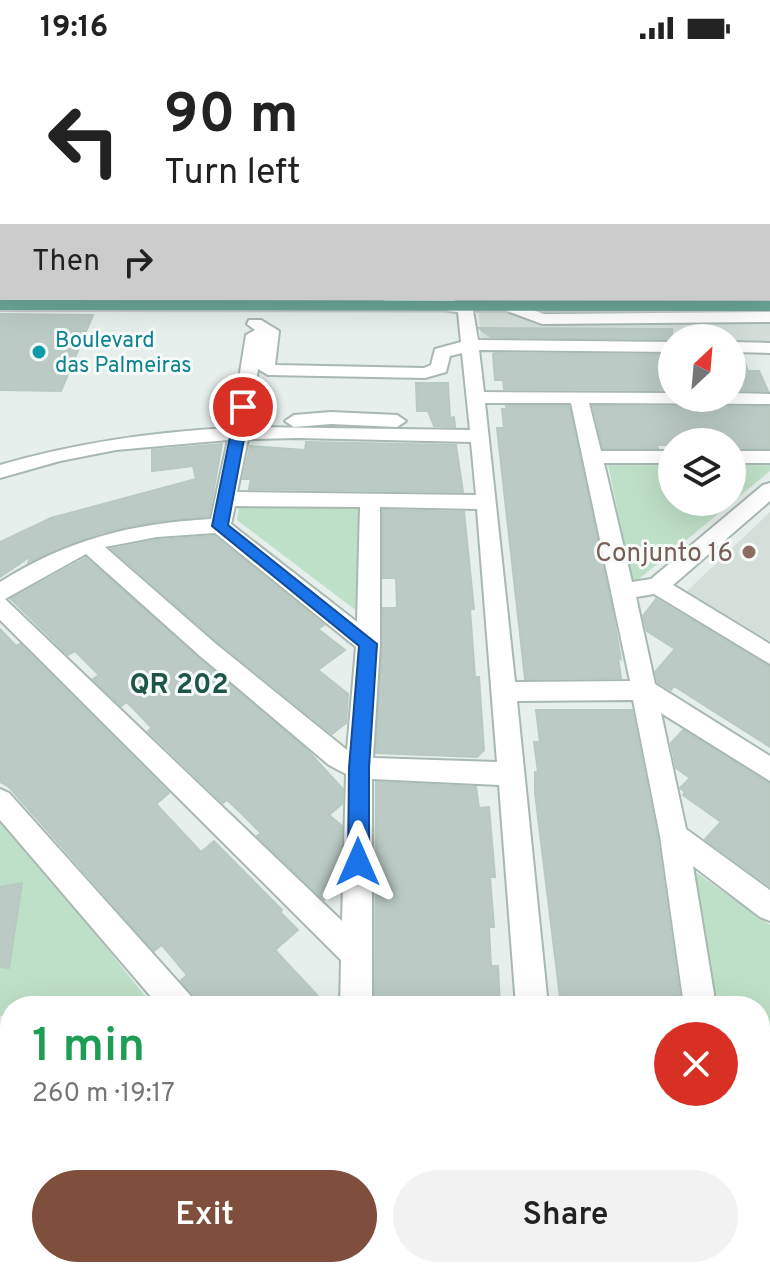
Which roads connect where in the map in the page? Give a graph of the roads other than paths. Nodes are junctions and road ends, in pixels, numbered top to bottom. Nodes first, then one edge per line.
1 (112, 300) edge
2 (184, 300) edge
3 (451, 303) edge
4 (0, 305) edge
5 (93, 306) junction
6 (200, 306) junction
7 (770, 306) edge
8 (513, 308) junction
9 (257, 316) junction
10 (770, 317) edge
11 (471, 345) junction
12 (658, 347) edge
13 (746, 347) edge
14 (766, 348) edge
15 (770, 365) edge
16 (477, 397) junction
17 (579, 398) junction
18 (770, 399) edge
19 (239, 435) junction
20 (480, 436) junction
21 (591, 457) junction
22 (658, 457) edge
23 (746, 457) edge
24 (770, 457) edge
25 (0, 472) edge
26 (770, 490) edge
27 (225, 499) junction
28 (370, 501) junction
29 (487, 502) junction
30 (220, 526) junction
31 (89, 545) junction
32 (657, 586) junction
33 (623, 591) junction
34 (0, 593) edge
35 (0, 606) edge
36 (368, 644) junction
37 (770, 655) edge
38 (644, 690) junction
39 (504, 692) junction
40 (359, 768) junction
41 (770, 770) edge
42 (511, 774) junction
43 (0, 801) edge
44 (674, 836) junction
45 (770, 907) edge
46 (357, 955) junction
47 (170, 996) edge
48 (356, 996) edge
49 (531, 996) edge
50 (698, 996) edge

1 - 5 main road
2 - 6 main road
3 - 8 main road
3 - 9 main road
3 - 11 street
4 - 5 main road
5 - 6 main road
6 - 9 main road
7 - 8 main road
8 - 10 street
9 - 11 street
9 - 19 street
11 - 12 street
11 - 16 street
13 - 14 street
14 - 15 street
16 - 17 street
16 - 20 street
17 - 18 street
17 - 21 street
19 - 20 street
19 - 25 street
19 - 27 street
20 - 29 street
21 - 22 street
21 - 33 street
23 - 24 street
26 - 32 street
27 - 28 street
27 - 30 street
28 - 29 street
28 - 36 street
29 - 39 street
30 - 31 street
30 - 36 street
31 - 34 street
31 - 40 street
32 - 33 street
32 - 37 street
33 - 38 street
35 - 46 street
36 - 40 street
38 - 39 street
38 - 41 street
38 - 44 street
39 - 42 street
40 - 42 street
40 - 46 street
42 - 49 street
43 - 47 street
44 - 45 street
44 - 50 street
46 - 48 street

